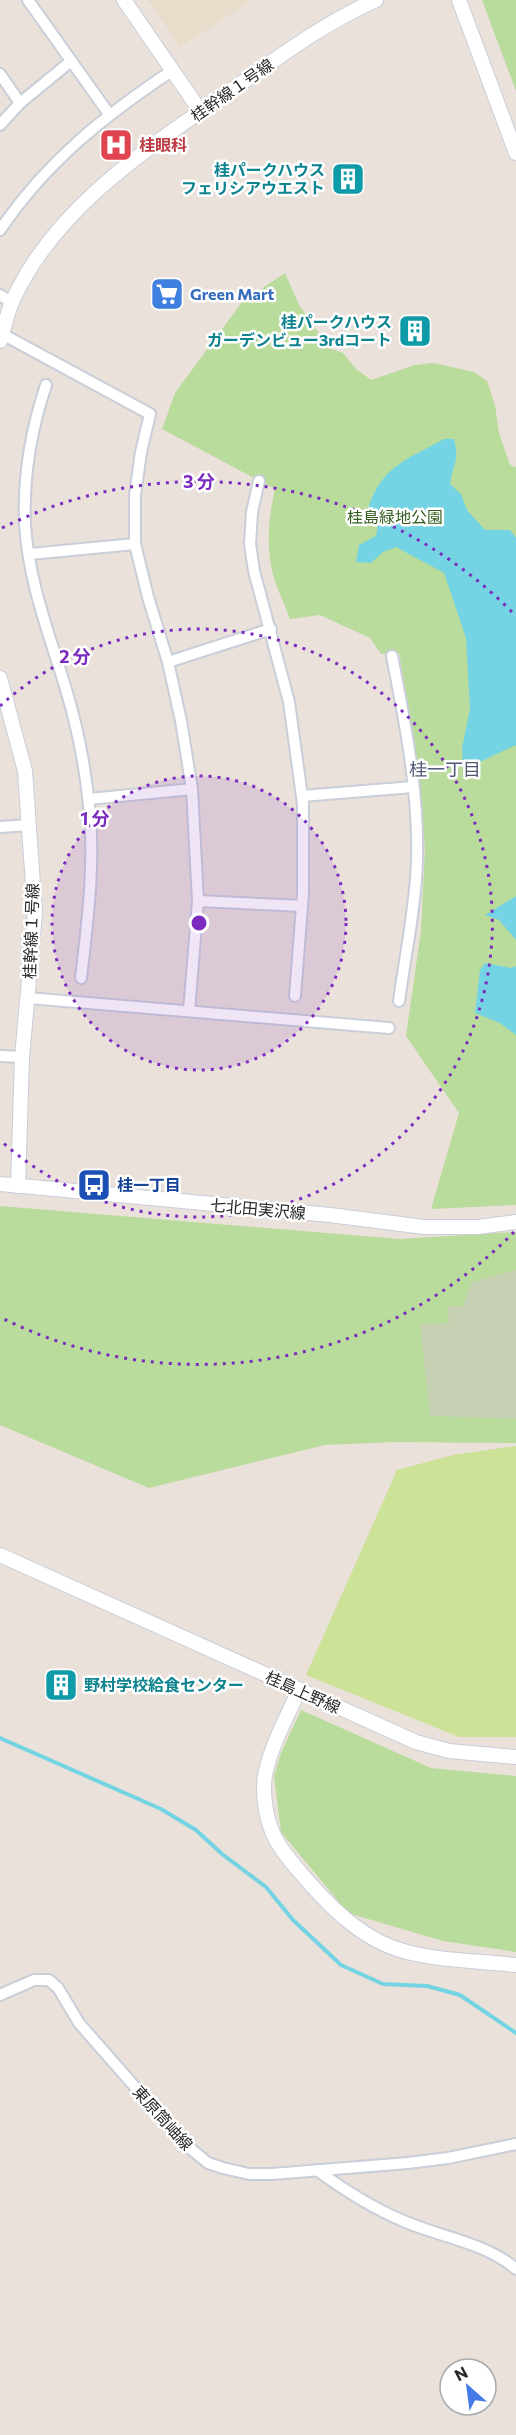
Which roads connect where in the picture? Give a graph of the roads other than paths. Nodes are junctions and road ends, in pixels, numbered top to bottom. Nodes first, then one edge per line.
1 (28, 0) edge
2 (124, 0) edge
3 (376, 0) edge
4 (459, 0) edge
5 (70, 62) junction
6 (172, 70) junction
7 (0, 74) edge
8 (20, 103) junction
9 (201, 112) junction
10 (109, 114) junction
11 (0, 125) edge
12 (516, 153) edge
13 (0, 230) edge
14 (6, 299) edge
15 (1, 338) edge
16 (46, 385) dead end
17 (259, 481) dead end
18 (135, 544) junction
19 (30, 555) junction
20 (271, 628) junction
21 (392, 656) dead end
22 (168, 662) junction
23 (0, 678) edge
24 (413, 787) junction
25 (192, 789) junction
26 (302, 796) junction
27 (89, 799) junction
28 (29, 825) junction
29 (0, 827) edge
30 (198, 901) junction
31 (302, 906) junction
32 (81, 978) dead end
33 (295, 996) dead end
34 (28, 998) junction
35 (399, 1001) dead end
36 (189, 1011) junction
37 (389, 1028) dead end
38 (0, 1056) edge
39 (22, 1057) junction
40 (0, 1184) edge
41 (18, 1186) junction
42 (516, 1222) edge
43 (0, 1555) edge
44 (299, 1690) junction
45 (516, 1757) edge
46 (516, 1965) edge
47 (0, 1995) edge
48 (516, 2144) edge
49 (317, 2170) junction
50 (516, 2269) edge

1 - 5 street
2 - 6 street
3 - 9 street, 桂幹線１号線
4 - 12 street
5 - 8 street
5 - 10 street
6 - 9 street
6 - 10 street
7 - 8 street
8 - 11 street
9 - 14 street, 桂幹線１号線
10 - 13 street
14 - 15 street, 桂幹線１号線
15 - 18 street
16 - 19 street
17 - 20 street
18 - 19 street
18 - 22 street
19 - 27 street
20 - 22 street
20 - 26 street
21 - 24 street
22 - 25 street
23 - 28 street, 桂幹線１号線
24 - 26 street
24 - 35 street
25 - 27 street
25 - 30 street
26 - 31 street
27 - 32 street
28 - 29 street
28 - 34 street, 桂幹線１号線
30 - 31 street
30 - 36 street
31 - 33 street
34 - 36 street
34 - 39 street, 桂幹線１号線
36 - 37 street
38 - 39 street
39 - 41 street, 桂幹線１号線
40 - 41 street, 七北田実沢線
41 - 42 street, 七北田実沢線
43 - 44 street, 桂島上野線
44 - 45 street, 桂島上野線
44 - 46 street
47 - 49 street, 東原筒岫線
48 - 49 street, 東原筒岫線
49 - 50 street

